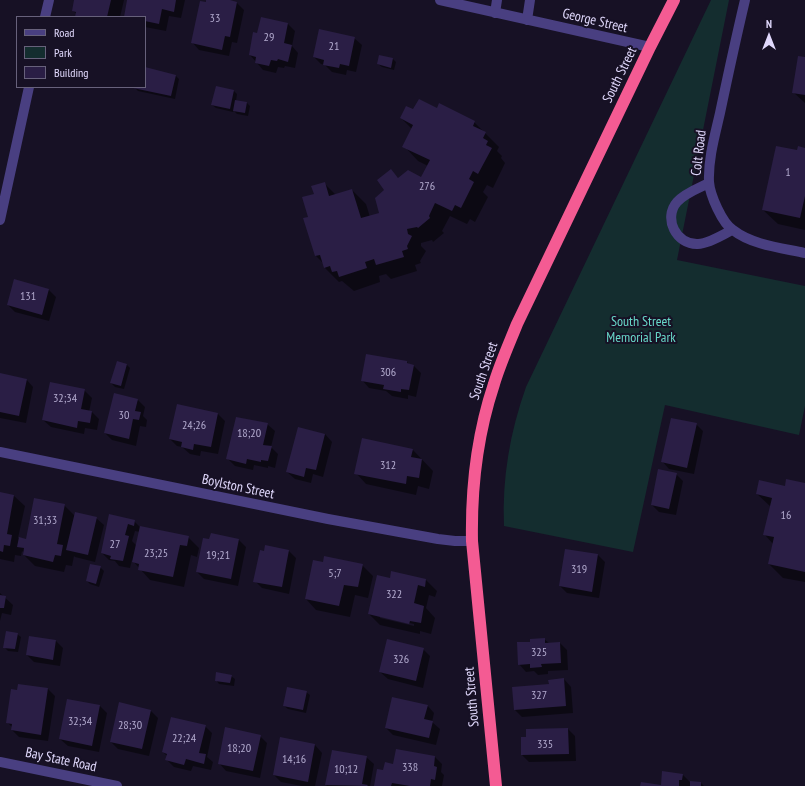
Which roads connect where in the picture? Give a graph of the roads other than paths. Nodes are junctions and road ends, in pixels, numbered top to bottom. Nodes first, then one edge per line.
1 (49, 0) edge
2 (440, 0) edge
3 (498, 0) edge
4 (530, 0) edge
5 (674, 0) edge
6 (745, 0) edge
7 (495, 13) junction
8 (45, 16) edge
9 (527, 20) junction
10 (650, 47) junction
11 (29, 88) edge
12 (709, 183) junction
13 (0, 220) edge
14 (732, 230) junction
15 (805, 253) edge
16 (0, 452) edge
17 (472, 541) junction
18 (0, 762) edge
19 (117, 786) edge
20 (496, 786) edge

1 - 8 street
2 - 7 street, George Street
3 - 7 street
4 - 9 street
5 - 10 highway, South Street
6 - 12 street, Colt Road
7 - 9 street, George Street
9 - 10 street, George Street
10 - 17 highway, South Street
11 - 13 street
12 - 14 street, Colt Road
12 - 14 street
14 - 15 street, Colt Road
16 - 17 street, Boylston Street
17 - 20 highway, South Street
18 - 19 street, Bay State Road

